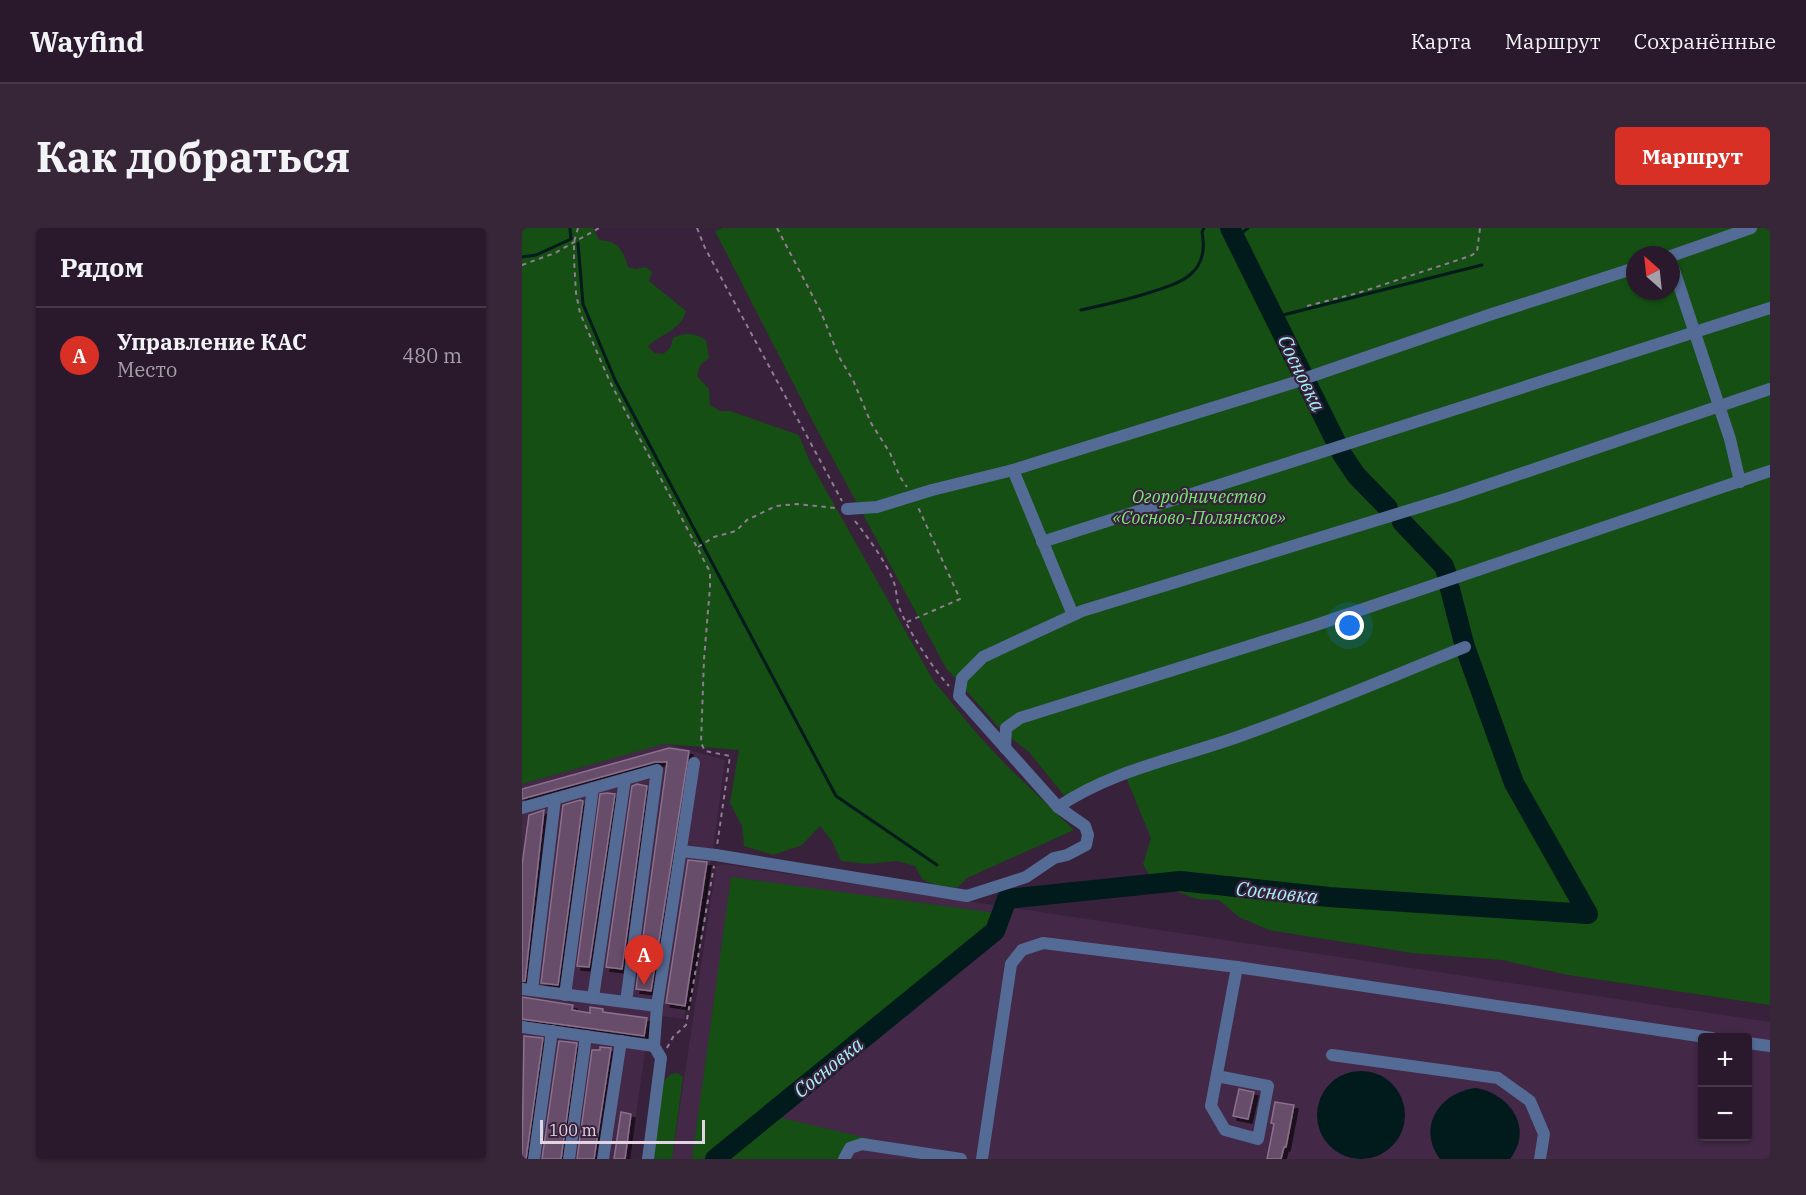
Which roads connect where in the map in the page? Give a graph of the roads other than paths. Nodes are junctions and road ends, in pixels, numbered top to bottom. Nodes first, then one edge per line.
1 (1751, 228) edge
2 (1680, 253) edge
3 (1626, 271) edge
4 (1680, 288) edge
5 (1770, 308) edge
6 (1695, 332) junction
7 (1770, 389) edge
8 (1719, 406) junction
9 (1013, 470) junction
10 (1770, 471) edge
11 (1740, 482) junction
12 (847, 509) road end
13 (1042, 542) junction
14 (1073, 615) junction
15 (1465, 647) dead end
16 (1005, 748) junction
17 (694, 763) dead end
18 (625, 779) junction
19 (593, 788) junction
20 (555, 799) junction
21 (1058, 807) junction
22 (522, 810) edge
23 (681, 851) junction
24 (1237, 967) junction
25 (527, 990) edge
26 (565, 995) junction
27 (593, 998) junction
28 (626, 1002) junction
29 (657, 1006) junction
30 (522, 1027) edge
31 (552, 1031) junction
32 (586, 1036) junction
33 (1698, 1036) edge
34 (621, 1041) junction
35 (1752, 1044) edge
36 (654, 1046) junction
37 (1770, 1046) edge
38 (1332, 1055) dead end
39 (1217, 1076) junction
40 (534, 1159) edge
41 (569, 1159) edge
42 (603, 1159) edge
43 (648, 1159) edge
44 (844, 1159) edge
45 (961, 1159) edge
46 (982, 1159) edge
47 (1540, 1159) edge

1 - 2 street
3 - 9 street
4 - 6 street
5 - 6 street
6 - 8 street
6 - 13 street
7 - 8 street
8 - 11 street
8 - 14 street
9 - 12 street
9 - 13 street
10 - 11 street
11 - 16 street
13 - 14 street
14 - 16 street
15 - 21 street
16 - 21 street
17 - 23 street
18 - 19 street
18 - 27 street
18 - 28 street
19 - 20 street
19 - 26 street
20 - 22 street
20 - 25 street
21 - 23 street
23 - 29 street
24 - 33 street
24 - 39 street
24 - 46 street
25 - 26 street
26 - 27 street
27 - 28 street
28 - 29 street
29 - 36 street
30 - 31 street
31 - 32 street
31 - 40 street
32 - 34 street
32 - 41 street
34 - 36 street
34 - 42 street
35 - 37 street
36 - 43 street
38 - 47 street
39 - 39 street
44 - 45 street

